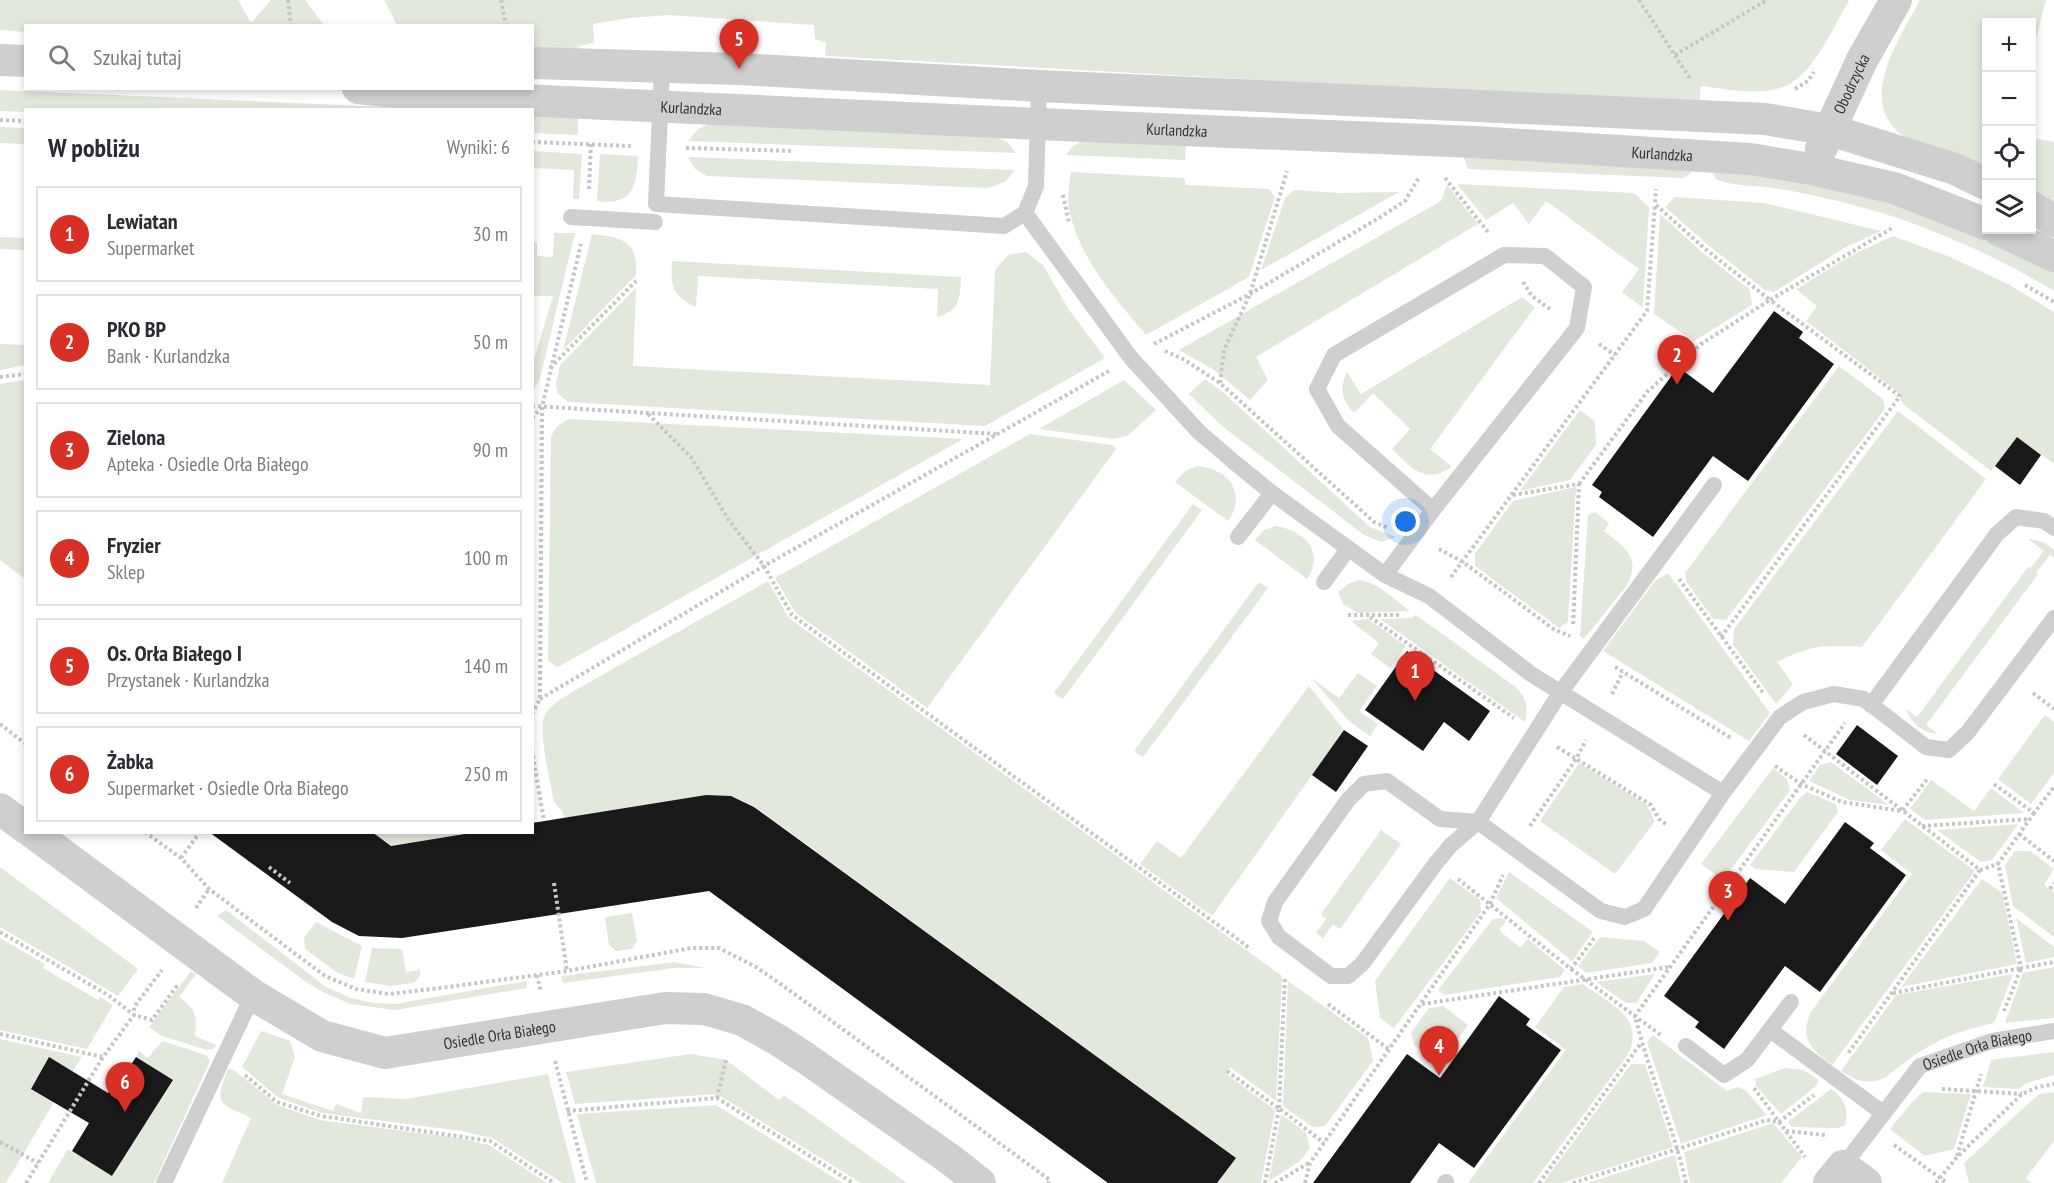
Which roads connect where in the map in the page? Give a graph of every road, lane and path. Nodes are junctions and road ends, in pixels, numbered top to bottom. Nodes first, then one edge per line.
1 (288, 0) edge
2 (501, 0) edge
3 (1639, 0) edge
4 (1767, 0) edge
5 (1896, 0) edge
6 (291, 24) edge
7 (506, 24) edge
8 (1675, 55) junction
9 (0, 60) edge
10 (24, 61) edge
11 (534, 63) edge
12 (1819, 66) dead end
13 (662, 68) junction
14 (1693, 83) dead end
15 (1040, 86) junction
16 (377, 90) edge
17 (1790, 92) dead end
18 (661, 106) junction
19 (0, 120) edge
20 (24, 121) edge
21 (1038, 124) junction
22 (1830, 130) junction
23 (591, 144) dead end
24 (1811, 169) junction
25 (1276, 171) dead end
26 (1287, 171) junction
27 (1298, 172) dead end
28 (1408, 176) dead end
29 (1419, 177) junction
30 (1428, 177) dead end
31 (1437, 178) dead end
32 (1456, 178) dead end
33 (1982, 182) edge
34 (1666, 186) dead end
35 (1655, 204) junction
36 (2036, 210) edge
37 (1024, 213) junction
38 (579, 218) junction
39 (2054, 221) edge
40 (655, 222) dead end
41 (1982, 222) edge
42 (1884, 224) dead end
43 (1894, 227) junction
44 (1904, 231) dead end
45 (2007, 234) edge
46 (2054, 256) edge
47 (636, 281) dead end
48 (2024, 284) dead end
49 (1250, 294) junction
50 (1770, 300) junction
51 (2054, 302) edge
52 (1131, 358) junction
53 (549, 369) junction
54 (24, 374) edge
55 (0, 377) edge
56 (1220, 382) dead end
57 (534, 406) edge
58 (542, 407) junction
59 (648, 414) junction
60 (534, 416) edge
61 (999, 435) junction
62 (1579, 484) dead end
63 (1714, 485) dead end
64 (1272, 493) junction
65 (1433, 510) junction
66 (2054, 528) edge
67 (1238, 537) dead end
68 (1348, 549) junction
69 (1662, 556) junction
70 (764, 566) junction
71 (1385, 575) junction
72 (1324, 582) dead end
73 (1429, 596) junction
74 (1348, 615) dead end
75 (2054, 618) edge
76 (1721, 637) junction
77 (1623, 672) dead end
78 (1560, 693) junction
79 (540, 699) junction
80 (1867, 702) junction
81 (534, 710) edge
82 (1599, 717) junction
83 (1780, 717) junction
84 (0, 723) edge
85 (24, 742) edge
86 (1824, 751) junction
87 (534, 762) edge
88 (1994, 784) dead end
89 (2054, 786) edge
90 (1723, 794) junction
91 (0, 809) edge
92 (2034, 813) junction
93 (2031, 819) junction
94 (544, 821) dead end
95 (1478, 822) junction
96 (1922, 826) junction
97 (24, 827) edge
98 (35, 834) edge
99 (148, 834) edge
100 (199, 834) edge
101 (2019, 834) junction
102 (1514, 849) junction
103 (181, 858) junction
104 (2054, 861) edge
105 (1436, 863) junction
106 (1998, 864) junction
107 (269, 867) dead end
108 (1980, 870) junction
109 (290, 883) dead end
110 (554, 883) dead end
111 (2054, 883) edge
112 (2050, 889) dead end
113 (1490, 904) junction
114 (0, 932) edge
115 (1596, 935) dead end
116 (1257, 953) dead end
117 (2054, 962) edge
118 (1670, 966) junction
119 (2021, 968) junction
120 (1571, 969) junction
121 (567, 971) junction
122 (158, 974) dead end
123 (537, 975) junction
124 (171, 977) dead end
125 (1584, 978) junction
126 (1295, 980) dead end
127 (1893, 993) junction
128 (253, 995) junction
129 (1322, 1001) dead end
130 (1791, 1002) dead end
131 (1421, 1004) junction
132 (2004, 1012) dead end
133 (134, 1015) junction
134 (1635, 1016) junction
135 (547, 1027) junction
136 (1770, 1030) junction
137 (2054, 1032) edge
138 (0, 1034) edge
139 (1663, 1037) dead end
140 (1641, 1043) junction
141 (1686, 1046) dead end
142 (1390, 1050) junction
143 (103, 1057) junction
144 (726, 1060) dead end
145 (1737, 1066) junction
146 (239, 1070) dead end
147 (1227, 1071) dead end
148 (1982, 1072) dead end
149 (1832, 1076) junction
150 (2054, 1084) edge
151 (1940, 1089) dead end
152 (1976, 1091) junction
153 (2022, 1094) junction
154 (717, 1098) junction
155 (1279, 1108) junction
156 (567, 1111) junction
157 (1882, 1113) junction
158 (1779, 1122) junction
159 (0, 1142) edge
160 (1324, 1143) junction
161 (1678, 1150) junction
162 (1957, 1157) junction
163 (38, 1162) junction
164 (1310, 1163) junction
165 (1838, 1174) edge
166 (1940, 1178) junction
167 (1049, 1181) edge
168 (26, 1183) edge
169 (164, 1183) edge
170 (554, 1183) edge
171 (587, 1183) edge
172 (853, 1183) edge
173 (980, 1183) edge
174 (1055, 1183) edge
175 (1265, 1183) edge
176 (1275, 1183) edge
177 (1305, 1183) edge
178 (1539, 1183) edge
179 (1573, 1183) edge
180 (1686, 1183) edge
181 (1936, 1183) edge
182 (1947, 1183) edge

1 - 6 path
2 - 7 path
3 - 8 path
4 - 8 path
5 - 22 street, Obodrzycka
8 - 14 path
9 - 10 street
11 - 13 street
12 - 17 path
13 - 15 street
13 - 18 lane
15 - 21 lane
15 - 22 street
16 - 18 street, Kurlandzka
18 - 21 street, Kurlandzka
18 - 37 lane
19 - 20 path
21 - 24 street, Kurlandzka
21 - 37 lane
22 - 24 street, Obodrzycka
22 - 33 street
23 - 38 path
24 - 41 street, Kurlandzka
25 - 26 path
26 - 27 path
26 - 49 path
28 - 29 path
29 - 30 path
29 - 49 path
31 - 32 path
34 - 35 path
35 - 50 path
35 - 73 path
36 - 39 street
37 - 52 lane
38 - 40 lane
38 - 53 path
42 - 43 path
43 - 44 path
43 - 50 path
45 - 46 street
47 - 53 path
48 - 51 path
49 - 52 path
49 - 56 path
50 - 62 path
50 - 76 path
52 - 61 path
52 - 64 lane
53 - 58 path
54 - 55 path
57 - 58 path
58 - 59 path
58 - 60 path
58 - 79 path
59 - 61 path
59 - 70 path
61 - 70 path
63 - 69 lane
64 - 67 lane
64 - 68 lane
65 - 65 lane
65 - 71 lane
66 - 80 lane
68 - 71 lane
68 - 72 lane
69 - 76 path
69 - 78 lane
70 - 79 path
70 - 116 path
71 - 73 lane
73 - 74 path
73 - 78 lane
75 - 80 lane
76 - 83 path
77 - 82 path
78 - 82 lane
78 - 95 lane
79 - 81 path
80 - 83 lane
80 - 86 path
82 - 90 lane
82 - 102 path
83 - 86 path
83 - 90 lane
84 - 85 path
86 - 96 path
86 - 118 path
87 - 94 path
88 - 92 path
89 - 92 path
90 - 102 lane
91 - 97 street
92 - 93 path
93 - 96 path
93 - 101 path
95 - 102 lane
95 - 105 lane
95 - 105 lane
96 - 108 path
98 - 128 street, Osiedle Orła Białego
99 - 103 path
100 - 103 path
101 - 104 path
101 - 106 path
102 - 113 path
103 - 123 path
105 - 113 path
106 - 108 path
106 - 119 path
107 - 109 path
108 - 127 path
110 - 121 path
111 - 112 path
113 - 120 path
113 - 131 path
114 - 133 path
115 - 120 path
117 - 119 path
118 - 125 path
118 - 134 path
119 - 127 path
119 - 132 path
120 - 125 path
121 - 123 path
121 - 167 path
122 - 133 path
123 - 135 path
124 - 133 path
125 - 131 path
125 - 134 path
126 - 155 path
127 - 149 path
128 - 135 street, Osiedle Orła Białego
128 - 169 lane
129 - 142 path
130 - 136 lane
131 - 142 path
133 - 143 path
134 - 139 path
134 - 140 path
135 - 156 path
135 - 173 street, Osiedle Orła Białego
136 - 145 lane
136 - 149 lane
137 - 157 lane, Osiedle Orła Białego
138 - 143 path
140 - 161 path
140 - 178 path
141 - 145 lane
142 - 160 path
143 - 163 path
144 - 154 path
145 - 158 path
146 - 170 path
147 - 155 path
148 - 152 path
149 - 157 lane
149 - 158 path
150 - 153 path
151 - 152 path
152 - 153 path
152 - 162 path
153 - 162 path
154 - 156 path
154 - 172 path
155 - 160 path
155 - 175 path
156 - 171 path
157 - 165 lane, Osiedle Orła Białego
158 - 161 path
158 - 165 path
159 - 163 path
160 - 164 path
161 - 179 path
161 - 180 path
162 - 166 path
163 - 168 path
164 - 176 path
164 - 177 path
166 - 181 path
166 - 182 path
167 - 174 path

